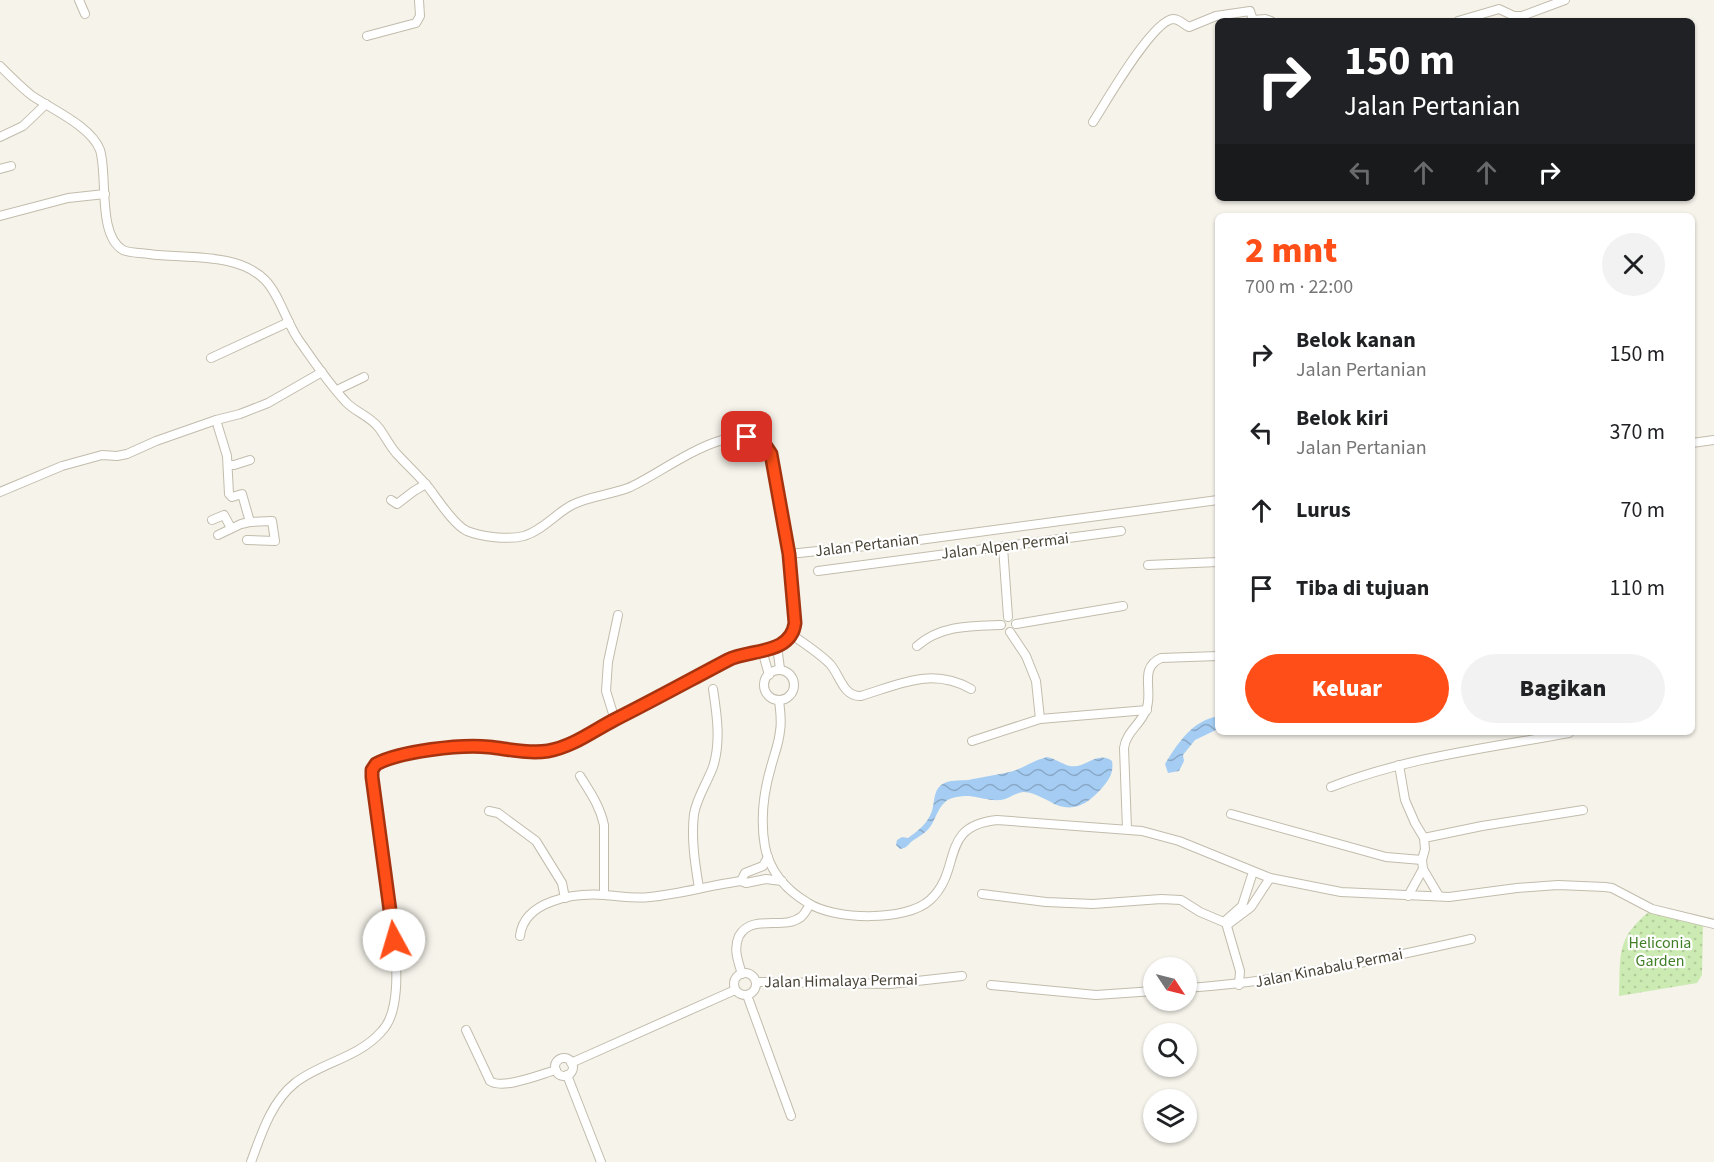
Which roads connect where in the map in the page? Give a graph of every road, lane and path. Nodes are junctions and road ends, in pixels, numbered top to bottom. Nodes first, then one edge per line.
1 (80, 0) edge
2 (419, 0) edge
3 (1565, 0) edge
4 (85, 14) dead end
5 (1252, 18) edge
6 (1468, 18) edge
7 (367, 36) dead end
8 (0, 66) edge
9 (46, 104) junction
10 (1093, 122) dead end
11 (0, 137) edge
12 (11, 166) dead end
13 (0, 169) edge
14 (105, 194) junction
15 (0, 216) edge
16 (289, 322) junction
17 (211, 358) dead end
18 (322, 372) junction
19 (364, 377) dead end
20 (337, 390) junction
21 (216, 420) junction
22 (1714, 440) edge
23 (1695, 443) edge
24 (250, 460) dead end
25 (228, 465) junction
26 (426, 484) junction
27 (0, 492) edge
28 (391, 500) dead end
29 (1215, 500) edge
30 (212, 520) dead end
31 (250, 522) junction
32 (231, 528) junction
33 (1121, 531) dead end
34 (218, 535) dead end
35 (247, 540) dead end
36 (1003, 547) junction
37 (789, 554) junction
38 (1215, 562) edge
39 (1148, 565) dead end
40 (818, 571) dead end
41 (1123, 606) dead end
42 (618, 615) dead end
43 (1008, 617) junction
44 (1016, 624) junction
45 (1001, 625) junction
46 (1010, 632) junction
47 (792, 635) junction
48 (777, 646) junction
49 (917, 646) dead end
50 (762, 650) junction
51 (1215, 656) edge
52 (780, 669) junction
53 (769, 675) junction
54 (713, 689) dead end
55 (971, 689) dead end
56 (779, 700) junction
57 (1147, 710) junction
58 (1041, 719) junction
59 (615, 720) junction
60 (1558, 735) edge
61 (972, 741) dead end
62 (1399, 765) junction
63 (580, 776) dead end
64 (1332, 787) dead end
65 (1583, 810) dead end
66 (489, 811) dead end
67 (1231, 814) dead end
68 (1127, 829) junction
69 (1424, 838) junction
70 (768, 857) junction
71 (1422, 860) junction
72 (1423, 869) junction
73 (1253, 872) junction
74 (1270, 878) junction
75 (741, 881) junction
76 (782, 881) junction
77 (699, 888) junction
78 (982, 894) dead end
79 (604, 895) junction
80 (1408, 896) junction
81 (1439, 896) junction
82 (565, 898) junction
83 (810, 905) junction
84 (1226, 923) junction
85 (1714, 924) edge
86 (520, 936) dead end
87 (1471, 939) dead end
88 (742, 974) junction
89 (962, 976) dead end
90 (756, 982) junction
91 (992, 985) dead end
92 (1239, 985) junction
93 (1197, 987) edge
94 (735, 990) junction
95 (1143, 992) edge
96 (747, 995) junction
97 (466, 1030) dead end
98 (572, 1063) junction
99 (556, 1070) junction
100 (567, 1075) junction
101 (791, 1116) dead end
102 (251, 1162) edge
103 (601, 1162) edge

1 - 4 street
2 - 7 street
3 - 6 street
5 - 10 street
8 - 9 street
9 - 11 street
9 - 14 street
12 - 13 street
14 - 15 street
14 - 16 street
16 - 17 street
16 - 18 street
18 - 20 street
18 - 21 street
19 - 20 street
20 - 26 street
21 - 25 street
21 - 27 street
22 - 23 street
24 - 25 street
25 - 31 street
26 - 28 street
26 - 37 street
29 - 37 street, Jalan Pertanian
30 - 32 street
31 - 32 street
31 - 35 street
32 - 34 street
33 - 36 street, Jalan Alpen Permai
36 - 40 street, Jalan Alpen Permai
36 - 43 street
37 - 47 street
38 - 39 street
41 - 44 street
42 - 59 street
43 - 44 street
43 - 45 street
44 - 46 street
45 - 46 street
45 - 49 street
46 - 58 street
47 - 48 street
47 - 55 street
48 - 50 street
48 - 52 street
50 - 53 street
50 - 59 street
51 - 57 street
52 - 53 street
52 - 56 street
53 - 56 street
54 - 77 street
56 - 70 street
57 - 58 street
57 - 68 street
58 - 61 street
59 - 102 street
60 - 62 street
62 - 64 street
62 - 69 street
63 - 79 street
65 - 69 street
66 - 82 street
67 - 71 street
68 - 73 street
68 - 83 street
69 - 71 street
70 - 75 street
70 - 76 street
71 - 72 street
72 - 80 street
72 - 81 street
73 - 74 street
73 - 84 street
74 - 80 street
74 - 84 street
75 - 76 street
75 - 77 street
76 - 83 street
77 - 79 street
78 - 84 street
79 - 82 street
80 - 81 street
81 - 85 street
82 - 86 street
83 - 88 street
84 - 92 street
87 - 92 street, Jalan Kinabalu Permai
88 - 90 street
88 - 94 street
89 - 90 street, Jalan Himalaya Permai
90 - 96 street
91 - 95 street
92 - 93 street, Jalan Kinabalu Permai
94 - 96 street
94 - 98 street
96 - 101 street
97 - 99 street
98 - 99 street
98 - 100 street
99 - 100 street
100 - 103 street

